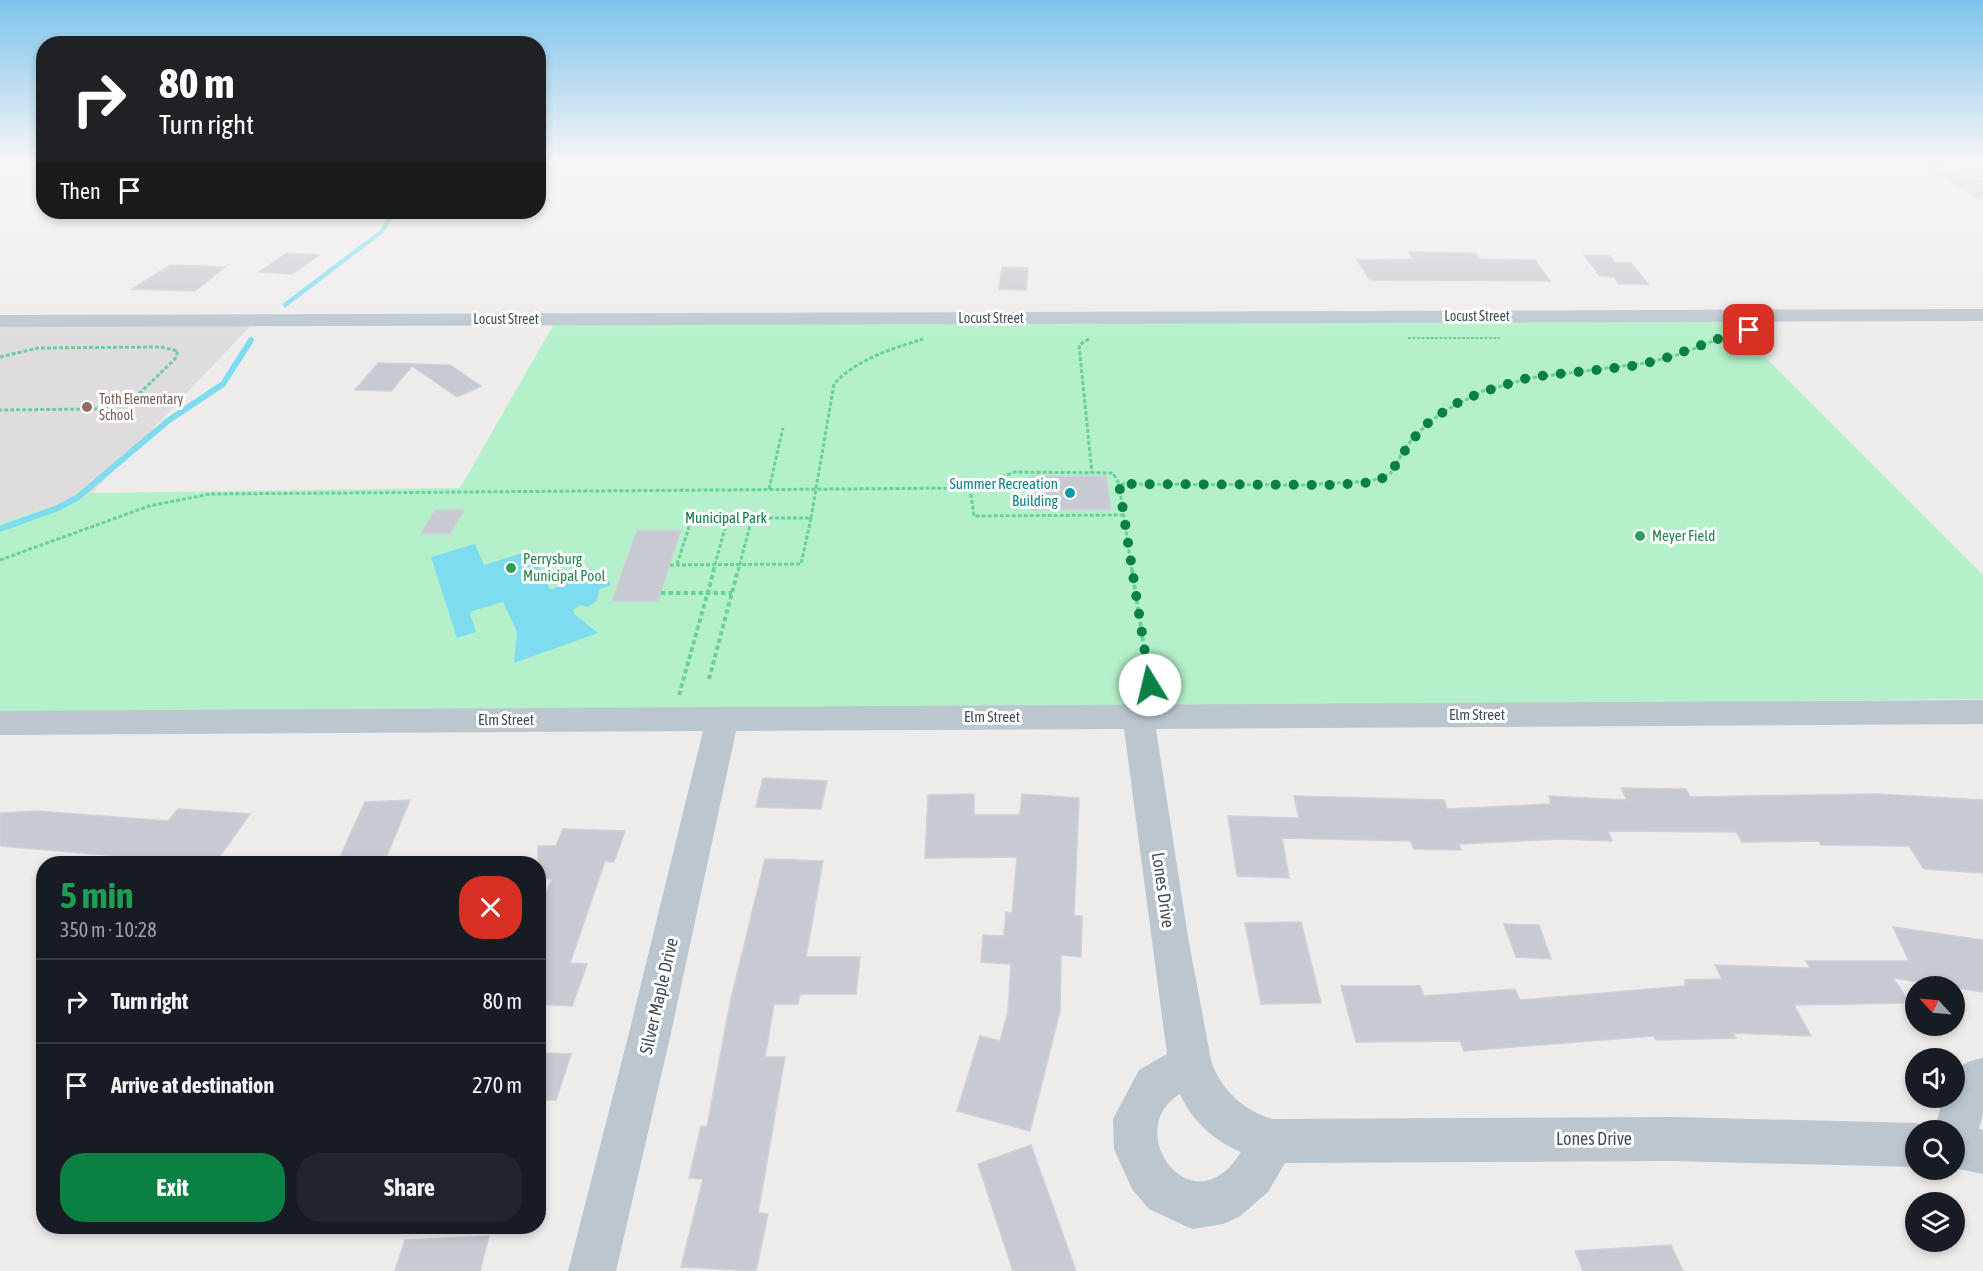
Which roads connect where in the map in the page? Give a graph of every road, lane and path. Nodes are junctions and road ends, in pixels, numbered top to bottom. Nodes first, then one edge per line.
1 (1983, 315) edge
2 (0, 321) edge
3 (1720, 331) dead end
4 (932, 336) dead end
5 (1095, 338) dead end
6 (1401, 338) dead end
7 (1506, 338) dead end
8 (0, 357) edge
9 (0, 410) edge
10 (783, 428) dead end
11 (1092, 473) junction
12 (1119, 484) junction
13 (970, 488) junction
14 (769, 489) junction
15 (816, 489) junction
16 (1124, 515) junction
17 (728, 518) junction
18 (752, 518) junction
19 (810, 518) junction
20 (0, 560) edge
21 (677, 564) junction
22 (714, 564) junction
23 (740, 564) junction
24 (670, 565) dead end
25 (661, 593) dead end
26 (706, 593) junction
27 (732, 593) junction
28 (683, 679) dead end
29 (709, 679) dead end
30 (1144, 701) junction
31 (1983, 712) edge
32 (722, 719) junction
33 (0, 723) edge
34 (1191, 1064) junction
35 (1983, 1079) edge
36 (1960, 1120) edge
37 (1273, 1141) junction
38 (1905, 1145) edge
39 (1965, 1147) edge
40 (1983, 1152) edge
41 (591, 1271) edge

1 - 2 street, Locust Street
3 - 12 path
4 - 15 path
5 - 11 path
6 - 7 path
8 - 9 path
10 - 14 path
11 - 12 path
11 - 13 path
12 - 16 path
13 - 15 path
13 - 16 path
14 - 15 path
14 - 20 path
15 - 19 path
16 - 30 path
17 - 18 path
17 - 21 path
17 - 22 path
18 - 19 path
18 - 23 path
19 - 23 path
21 - 22 path
21 - 24 path
22 - 23 path
22 - 26 path
23 - 27 path
25 - 26 path
26 - 27 path
26 - 28 path
27 - 29 path
30 - 31 street, Elm Street
30 - 32 street, Elm Street
30 - 34 street, Lones Drive
32 - 33 street, Elm Street
32 - 41 street, Silver Maple Drive
34 - 37 street, Lones Drive
34 - 37 street
35 - 36 street
37 - 38 street, Lones Drive
39 - 40 street

